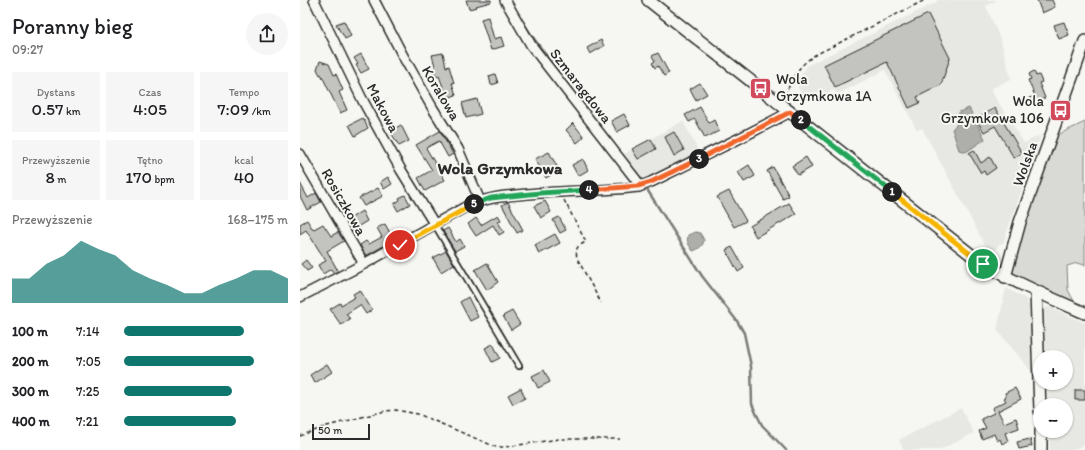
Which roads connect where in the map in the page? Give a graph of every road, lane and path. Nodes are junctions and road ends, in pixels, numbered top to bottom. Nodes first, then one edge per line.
1 (314, 0) edge
2 (374, 0) edge
3 (505, 0) edge
4 (648, 0) edge
5 (925, 0) edge
6 (1085, 41) edge
7 (780, 104) junction
8 (790, 112) junction
9 (300, 154) edge
10 (638, 186) junction
11 (570, 191) junction
12 (480, 201) junction
13 (435, 225) junction
14 (364, 264) junction
15 (1005, 277) junction
16 (1036, 292) junction
17 (300, 297) edge
18 (601, 303) dead end
19 (1085, 313) edge
20 (519, 366) dead end
21 (1040, 398) edge
22 (300, 436) edge
23 (1041, 438) edge
24 (620, 439) dead end
25 (1041, 450) edge

1 - 13 street, Makowa
2 - 12 street, Koralowa
3 - 10 street, Szmaragdowa
4 - 7 street
5 - 7 path
6 - 15 street, Wolska
7 - 8 street
8 - 10 street
8 - 15 street
9 - 14 street, Rosiczkowa
10 - 11 street
11 - 12 street
11 - 18 path
12 - 13 street
13 - 14 street
13 - 20 lane
14 - 17 street
15 - 16 street
16 - 19 street
16 - 21 street
22 - 24 path
23 - 25 street

